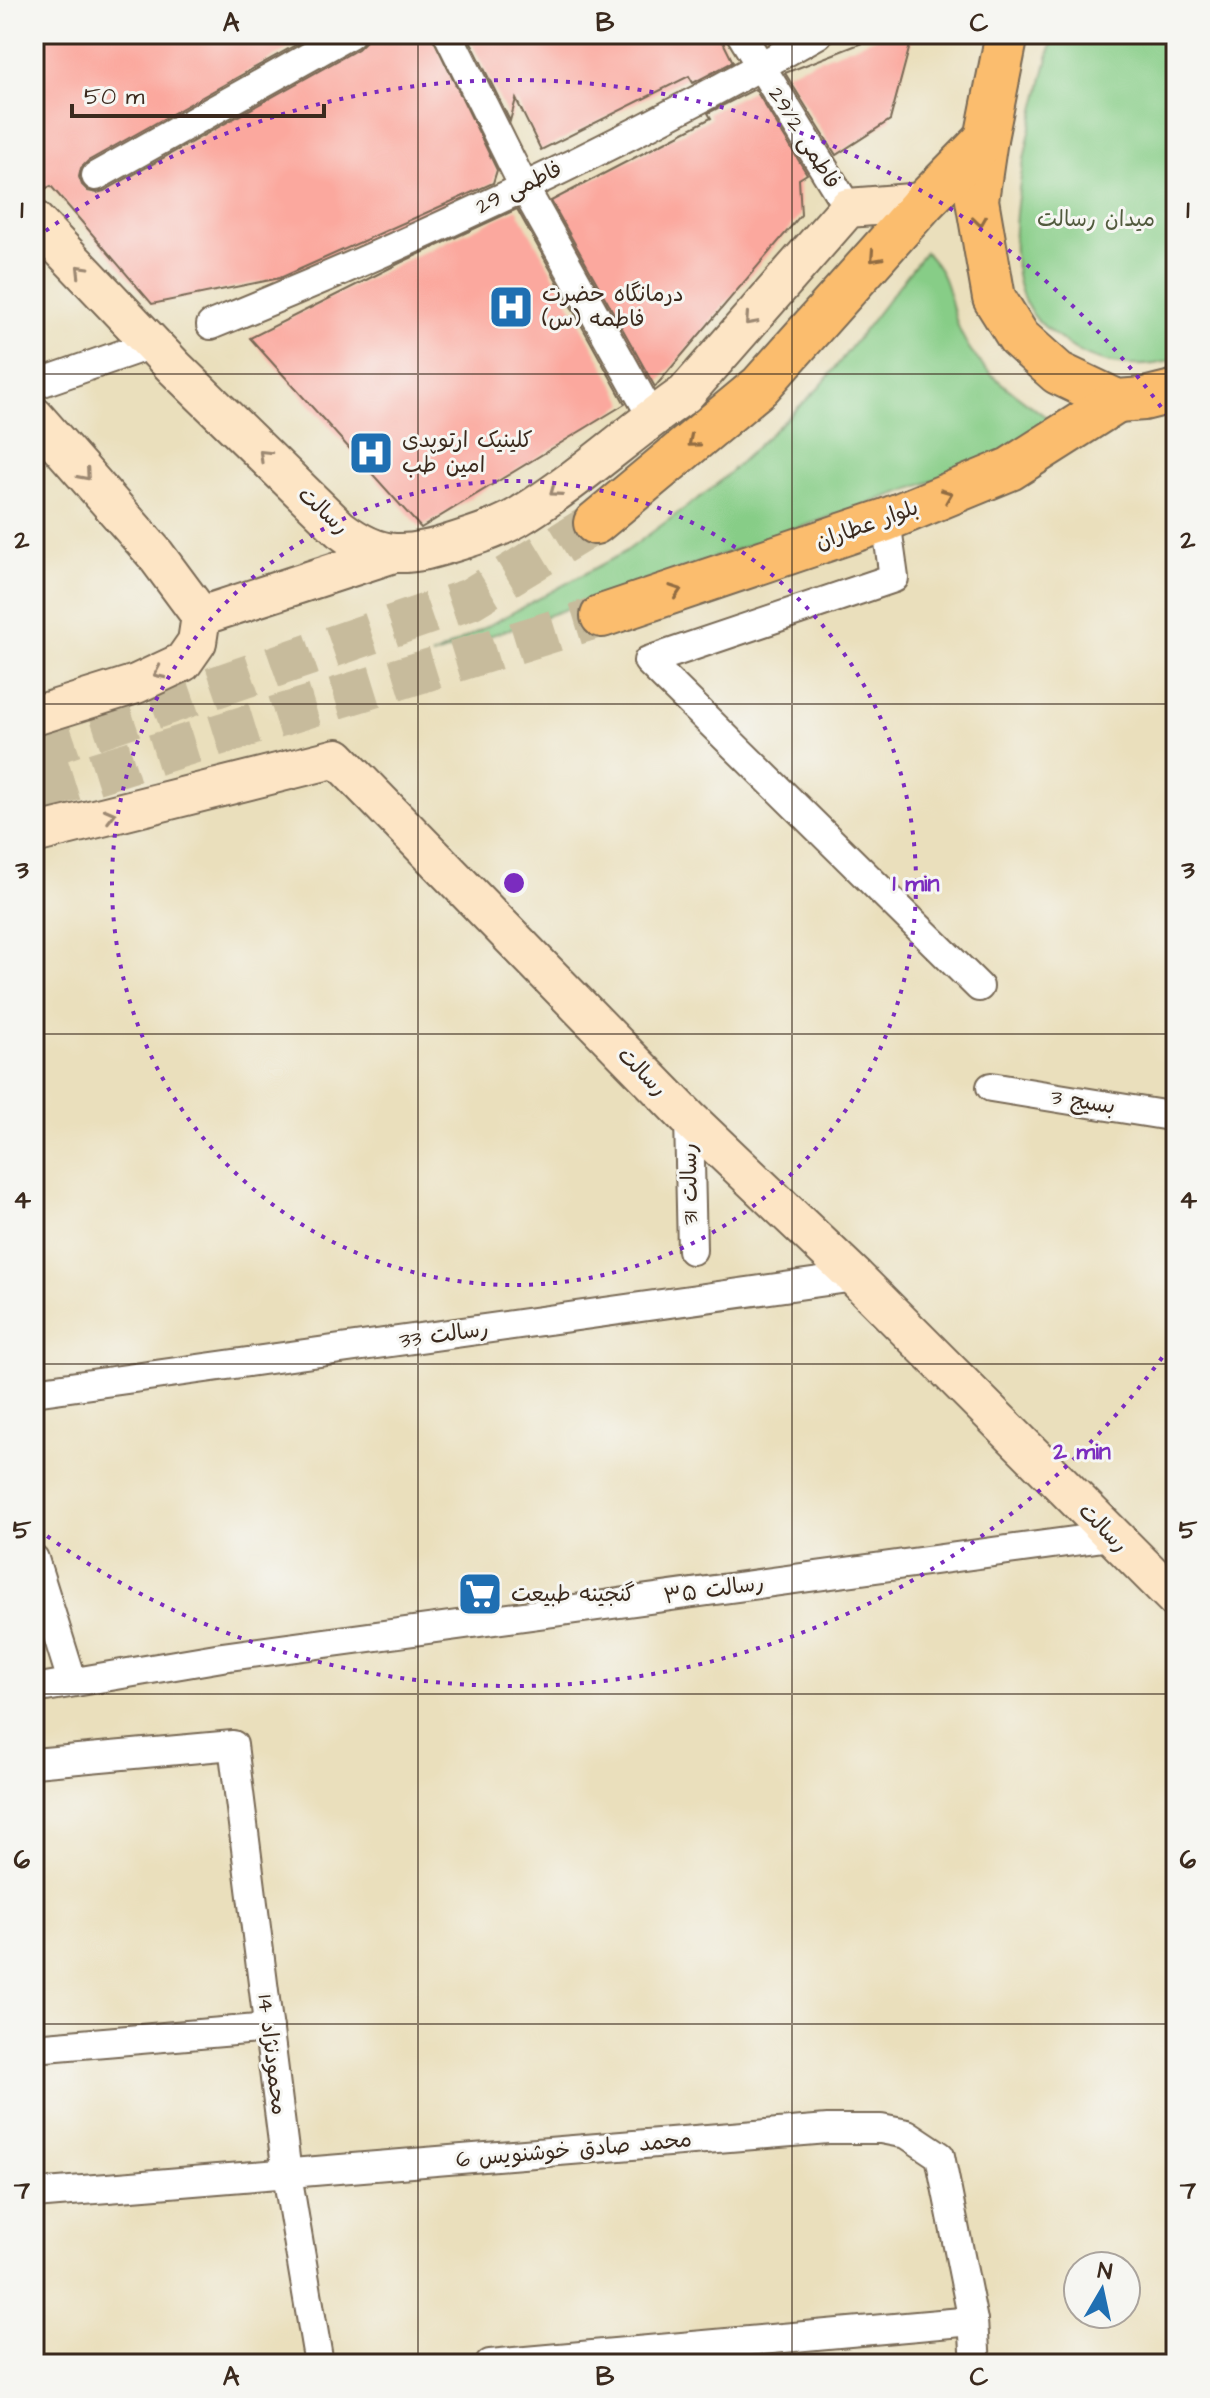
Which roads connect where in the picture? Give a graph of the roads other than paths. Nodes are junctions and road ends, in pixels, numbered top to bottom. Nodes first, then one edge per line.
1 (350, 34) edge
2 (448, 34) edge
3 (741, 34) edge
4 (818, 34) edge
5 (1006, 35) edge
6 (760, 67) junction
7 (986, 139) junction
8 (96, 176) dead end
9 (524, 187) junction
10 (924, 202) junction
11 (848, 208) junction
12 (34, 220) edge
13 (211, 325) dead end
14 (152, 344) junction
15 (34, 385) edge
16 (1176, 391) edge
17 (1117, 401) junction
18 (34, 416) edge
19 (652, 417) junction
20 (886, 520) junction
21 (595, 523) tunnel mouth
22 (394, 553) junction
23 (201, 616) junction
24 (602, 616) tunnel mouth
25 (34, 716) edge
26 (34, 834) edge
27 (979, 987) dead end
28 (991, 1087) dead end
29 (1176, 1117) edge
30 (689, 1119) junction
31 (692, 1250) dead end
32 (855, 1277) junction
33 (34, 1392) edge
34 (1111, 1536) junction
35 (34, 1559) edge
36 (1176, 1599) edge
37 (72, 1681) junction
38 (34, 1689) edge
39 (34, 1763) edge
40 (269, 2028) junction
41 (34, 2048) edge
42 (287, 2174) junction
43 (34, 2194) edge
44 (973, 2321) junction
45 (319, 2364) edge
46 (490, 2364) edge
47 (976, 2364) edge
48 (995, 2364) edge

1 - 8 street
2 - 9 street
3 - 6 street, فاطمی 29/2
4 - 6 street, فاطمی 29
5 - 7 main road
6 - 9 street, فاطمی 29
6 - 11 street, فاطمی 29/2
7 - 10 main road
7 -> 17 main road
9 - 13 street, فاطمی 29
9 - 19 street
10 - 11 street
10 -> 21 main road
11 -> 19 street, رسالت
14 -> 12 street, رسالت
14 - 15 street
22 -> 14 street, رسالت
16 - 17 main road
20 -> 17 main road, بلوار عطاران
18 -> 23 street
19 -> 22 street, رسالت
24 -> 20 main road, بلوار عطاران
20 - 27 street
22 - 23 street
23 -> 25 street
26 -> 30 street, رسالت
28 - 29 street, بسیج 3
30 - 31 street, رسالت 31
30 - 32 street, رسالت
32 - 33 street, رسالت 33
32 - 34 street, رسالت
34 - 36 street, رسالت
34 - 37 street, رسالت ۳۵
35 - 37 street
37 - 38 street, رسالت ۳۵
39 - 40 street, محمودنژاد 14
40 - 41 street
40 - 42 street, محمودنژاد 14
42 - 43 street, محمد صادق خوشنویس 6
42 - 44 street, محمد صادق خوشنویس 6
42 - 45 street, محمودنژاد 14
44 - 46 street
44 - 47 street
44 - 48 street

